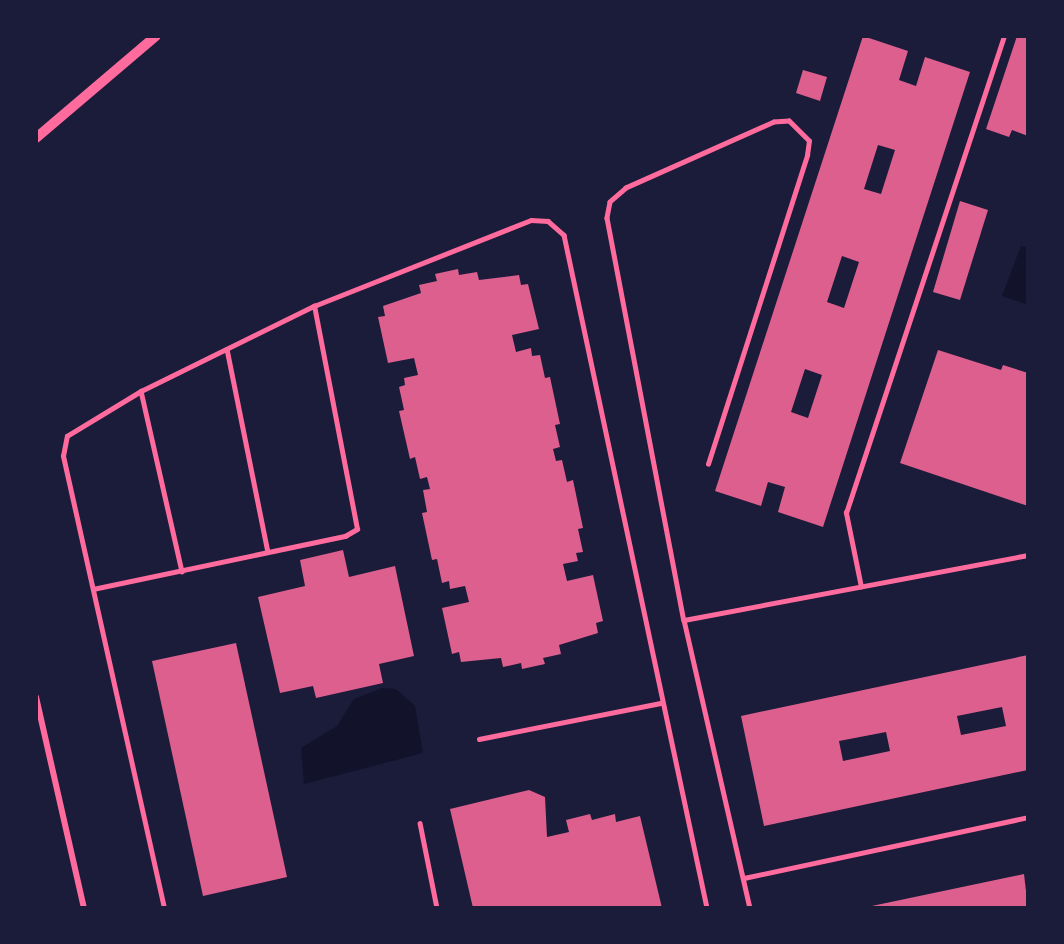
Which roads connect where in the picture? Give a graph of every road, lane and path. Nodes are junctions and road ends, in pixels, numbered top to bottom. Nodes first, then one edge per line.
1 (156, 36) edge
2 (1004, 36) edge
3 (36, 138) edge
4 (314, 306) junction
5 (227, 350) junction
6 (141, 391) junction
7 (708, 464) dead end
8 (268, 552) junction
9 (1028, 555) edge
10 (182, 571) junction
11 (861, 587) junction
12 (93, 589) junction
13 (684, 620) junction
14 (36, 697) edge
15 (661, 703) junction
16 (479, 739) dead end
17 (1028, 818) edge
18 (420, 823) dead end
19 (744, 879) junction
20 (84, 908) edge
21 (164, 908) edge
22 (437, 908) edge
23 (707, 908) edge
24 (750, 908) edge

1 - 3 street
2 - 11 lane
4 - 5 lane
4 - 8 lane
4 - 15 lane
5 - 6 lane
5 - 8 lane
6 - 10 lane
6 - 12 lane
7 - 13 lane
8 - 10 lane
9 - 11 lane
10 - 12 lane
11 - 13 lane
12 - 21 lane
13 - 19 lane
14 - 20 street
15 - 16 lane
15 - 23 lane
17 - 19 lane
18 - 22 lane
19 - 24 lane

